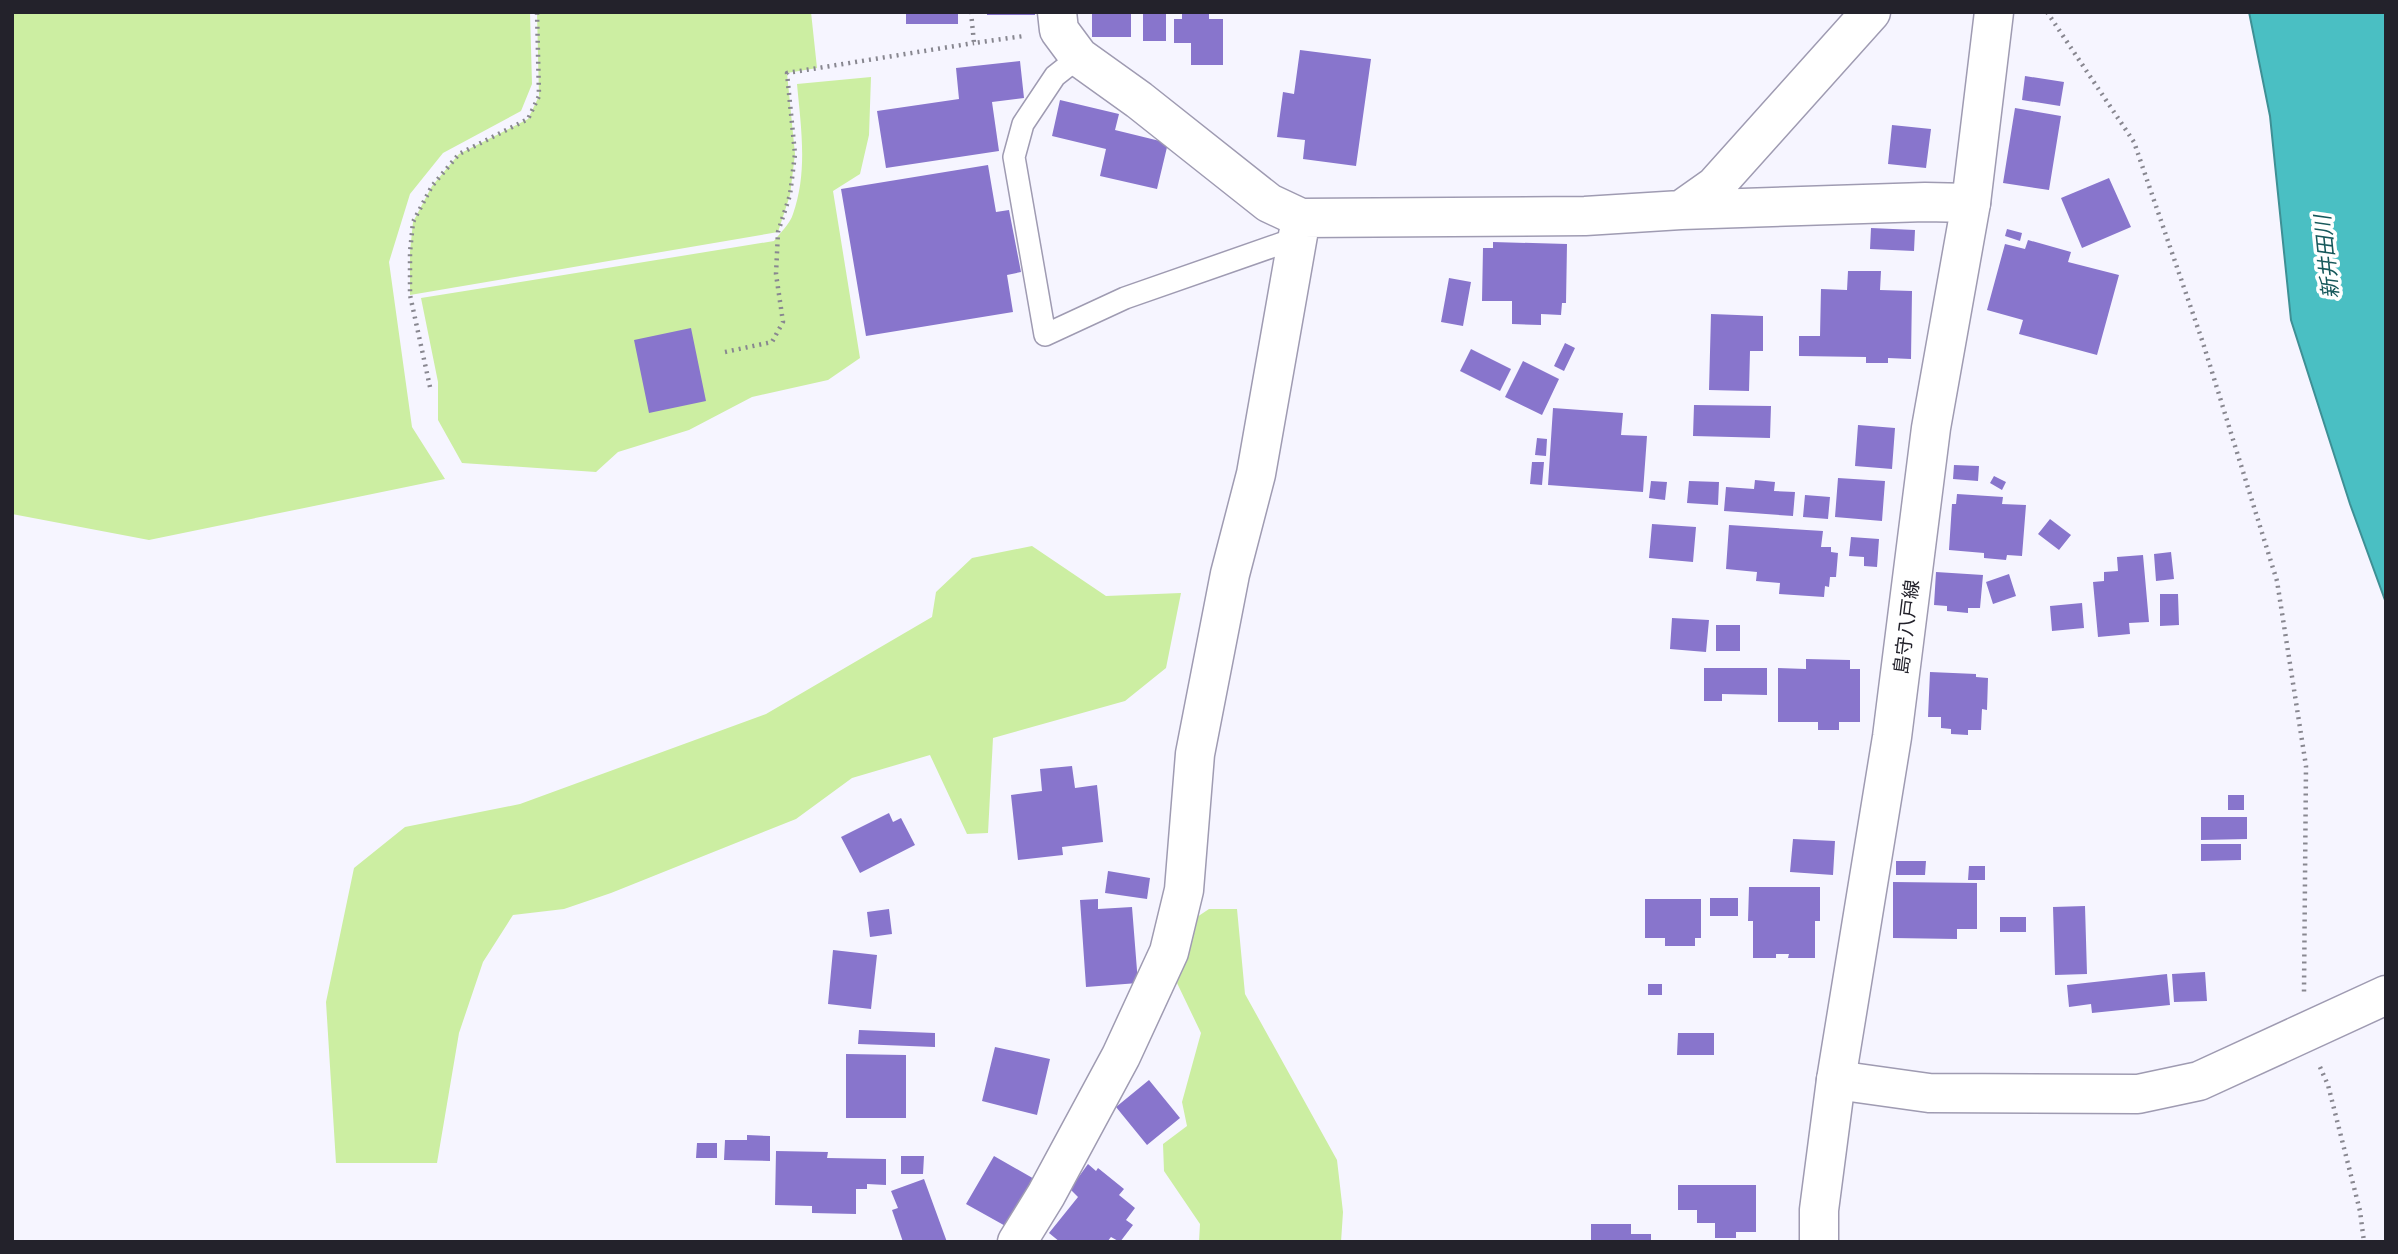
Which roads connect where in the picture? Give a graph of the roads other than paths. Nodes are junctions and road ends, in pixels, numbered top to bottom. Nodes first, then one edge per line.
1 (1871, 12) edge
2 (1994, 12) edge
3 (1065, 33) edge
4 (1971, 203) junction
5 (1681, 210) junction
6 (1299, 228) junction
7 (2386, 995) edge
8 (1836, 1080) junction
9 (1017, 1242) edge
10 (1819, 1242) edge

1 - 5 street
2 - 4 street, 島守八戸線
3 - 6 street
3 - 6 lane
4 - 5 street
4 - 8 street, 島守八戸線
5 - 6 street
6 - 9 street
7 - 8 street
8 - 10 street, 島守八戸線

